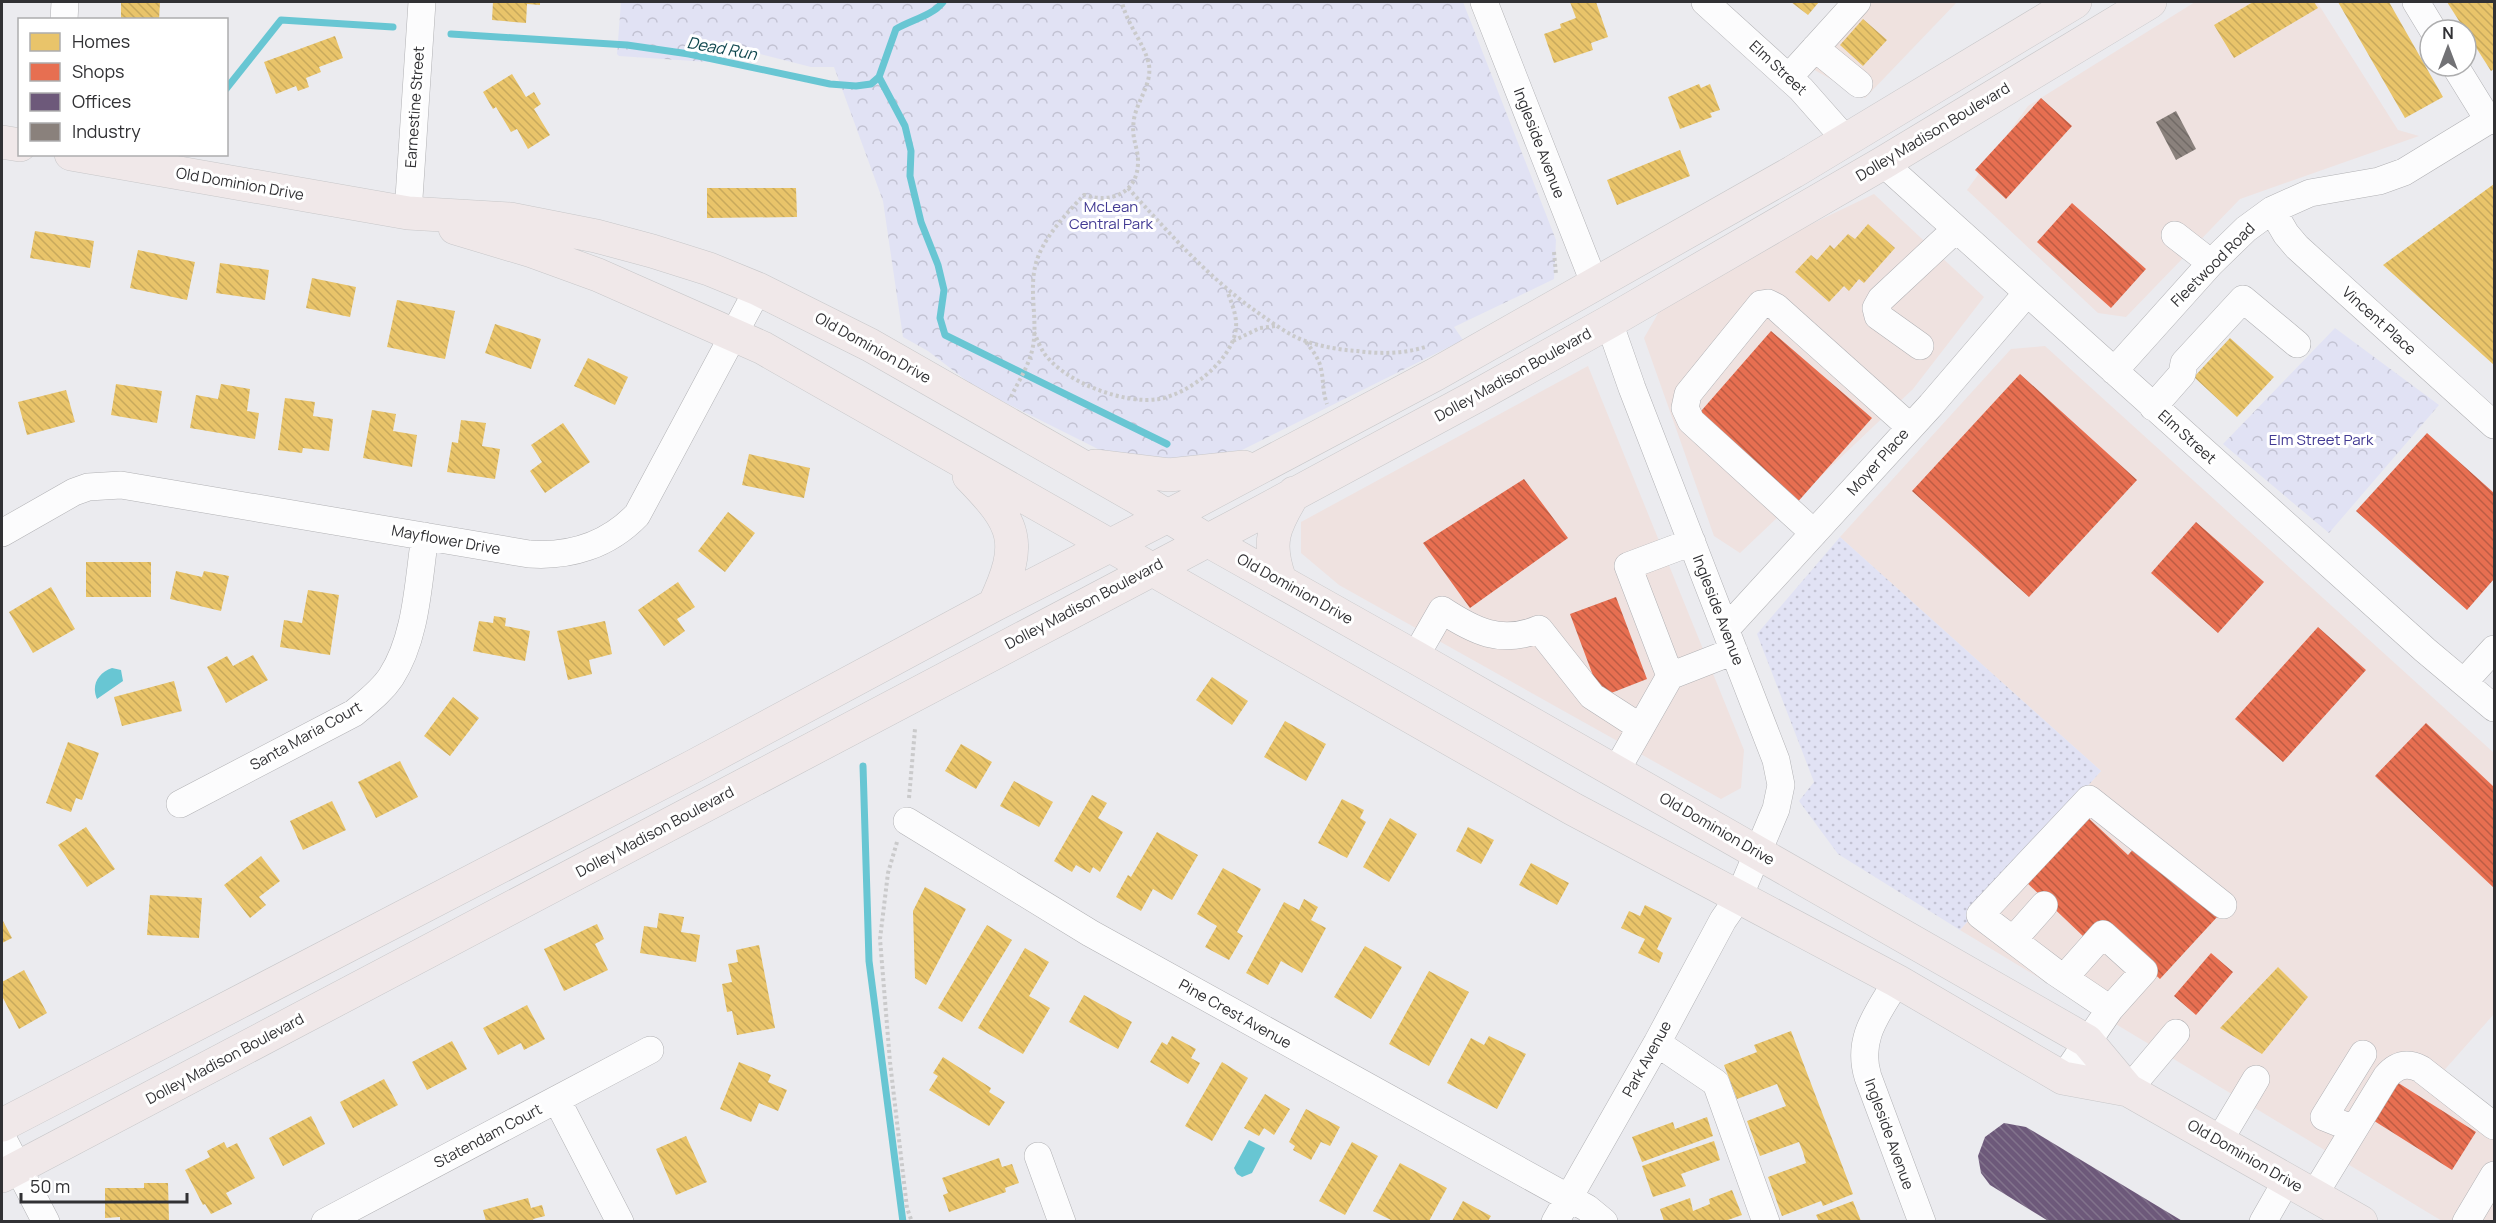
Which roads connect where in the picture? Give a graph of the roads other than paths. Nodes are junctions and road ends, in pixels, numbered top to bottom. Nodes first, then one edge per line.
1 (65, 2) edge
2 (422, 2) edge
3 (1484, 2) edge
4 (1705, 2) edge
5 (1857, 2) edge
6 (2075, 2) edge
7 (2150, 2) edge
8 (2416, 2) edge
9 (64, 18) edge
10 (2426, 18) edge
11 (1815, 48) junction
12 (1789, 77) junction
13 (2463, 78) edge
14 (1859, 84) dead end
15 (2492, 119) edge
16 (1846, 140) junction
17 (2, 142) edge
18 (18, 145) edge
19 (82, 156) edge
20 (1883, 163) junction
21 (2272, 210) junction
22 (408, 213) junction
23 (1956, 229) junction
24 (2175, 235) dead end
25 (1645, 257) junction
26 (2211, 263) junction
27 (1595, 285) junction
28 (758, 289) junction
29 (2027, 293) junction
30 (1609, 322) junction
31 (735, 334) junction
32 (2297, 344) dead end
33 (1920, 346) dead end
34 (1526, 368) junction
35 (2114, 371) junction
36 (2153, 407) junction
37 (2494, 425) edge
38 (1910, 427) junction
39 (942, 450) junction
40 (1074, 462) junction
41 (1263, 465) junction
42 (1294, 493) junction
43 (1167, 516) junction
44 (4, 525) edge
45 (1814, 533) junction
46 (425, 536) junction
47 (1207, 540) junction
48 (1692, 542) junction
49 (1111, 545) junction
50 (1151, 569) junction
51 (1280, 580) junction
52 (994, 605) junction
53 (1730, 640) junction
54 (2494, 649) edge
55 (1415, 657) junction
56 (1670, 675) junction
57 (2464, 682) junction
58 (2494, 708) edge
59 (1640, 728) junction
60 (1616, 771) junction
61 (180, 804) dead end
62 (907, 821) road end
63 (1759, 854) junction
64 (1739, 897) junction
65 (2044, 905) dead end
66 (2223, 905) dead end
67 (2013, 940) junction
68 (2064, 978) junction
69 (1897, 981) junction
70 (2110, 1009) junction
71 (2176, 1033) dead end
72 (2087, 1041) junction
73 (1657, 1043) junction
74 (650, 1050) dead end
75 (2363, 1054) dead end
76 (2063, 1078) junction
77 (2256, 1079) dead end
78 (2128, 1090) junction
79 (557, 1100) junction
80 (2, 1125) edge
81 (2494, 1126) edge
82 (2354, 1130) junction
83 (2, 1137) edge
84 (2219, 1141) junction
85 (1038, 1156) dead end
86 (9, 1172) edge
87 (2494, 1175) edge
88 (2300, 1187) junction
89 (1568, 1198) junction
90 (2352, 1219) edge
91 (2473, 1219) edge
92 (45, 1221) edge
93 (325, 1221) edge
94 (620, 1221) edge
95 (1062, 1221) edge
96 (1555, 1221) edge
97 (1604, 1221) edge
98 (1766, 1221) edge
99 (1922, 1221) edge
100 (2263, 1221) edge

1 - 9 street
2 - 22 street, Earnestine Street
3 - 27 street, Ingleside Avenue
4 - 12 street, Elm Street
5 - 11 street
6 - 16 main road
7 - 20 main road, Dolley Madison Boulevard
8 - 10 street
11 - 12 street
11 - 14 street
12 - 16 street, Elm Street
13 - 15 street
15 - 21 street, Fleetwood Road
16 - 25 main road
17 - 18 main road
19 - 22 main road, Old Dominion Drive
20 - 23 street, Elm Street
20 - 30 main road, Dolley Madison Boulevard
21 - 26 street, Fleetwood Road
21 - 37 street, Vincent Place
22 - 28 main road, Old Dominion Drive
22 - 31 main road, Old Dominion Drive
23 - 29 street, Elm Street
23 - 33 street
24 - 26 street
25 - 27 main road
25 - 30 main road
26 - 35 street, Fleetwood Road
27 - 34 main road
27 - 41 main road
28 - 31 street, Mayflower Drive
28 - 40 main road, Old Dominion Drive
29 - 35 street, Elm Street
29 - 38 street, Moyer Place
30 - 34 main road, Dolley Madison Boulevard
30 - 48 street, Ingleside Avenue
31 - 39 main road, Old Dominion Drive
31 - 46 street, Mayflower Drive
32 - 36 street
34 - 42 main road, Dolley Madison Boulevard
35 - 36 street, Elm Street
36 - 57 street, Elm Street
38 - 45 street, Moyer Place
38 - 45 street
39 - 49 main road, Old Dominion Drive
39 - 52 main road
40 - 41 main road
40 - 43 main road, Old Dominion Drive
41 - 43 main road
42 - 47 main road, Dolley Madison Boulevard
42 - 51 main road
43 - 47 main road, Old Dominion Drive
43 - 49 main road
44 - 46 street, Mayflower Drive
45 - 53 street, Moyer Place
46 - 61 street, Santa Maria Court
47 - 50 main road, Dolley Madison Boulevard
47 - 51 main road, Old Dominion Drive
48 - 53 street, Ingleside Avenue
48 - 56 street
49 - 50 main road, Old Dominion Drive
49 - 52 main road
50 - 64 main road, Old Dominion Drive
50 - 86 main road, Dolley Madison Boulevard
51 - 55 main road, Old Dominion Drive
52 - 80 main road
53 - 56 street
53 - 63 street, Ingleside Avenue
54 - 57 street
55 - 59 street
55 - 60 main road, Old Dominion Drive
56 - 59 street
57 - 58 street, Elm Street
59 - 60 street
60 - 63 main road, Old Dominion Drive
62 - 89 street, Pine Crest Avenue
63 - 64 street, Ingleside Avenue
63 - 72 main road, Old Dominion Drive
64 - 69 main road, Old Dominion Drive
64 - 73 street, Park Avenue
65 - 67 street
66 - 67 street
67 - 68 street
68 - 70 street
68 - 70 street
69 - 76 main road, Old Dominion Drive
69 - 99 street, Ingleside Avenue
70 - 72 street
71 - 78 street
72 - 76 street
72 - 78 main road, Old Dominion Drive
73 - 89 street, Park Avenue
73 - 98 street
74 - 79 street, Statendam Court
75 - 82 street
76 - 78 main road, Old Dominion Drive
77 - 84 street
78 - 84 main road, Old Dominion Drive
79 - 93 street, Statendam Court
79 - 94 street
81 - 82 street
82 - 88 street
83 - 86 street
84 - 88 main road, Old Dominion Drive
85 - 95 street
86 - 92 street
87 - 91 street
88 - 90 main road, Old Dominion Drive
88 - 100 street
89 - 96 street, Park Avenue
89 - 97 street, Pine Crest Avenue

